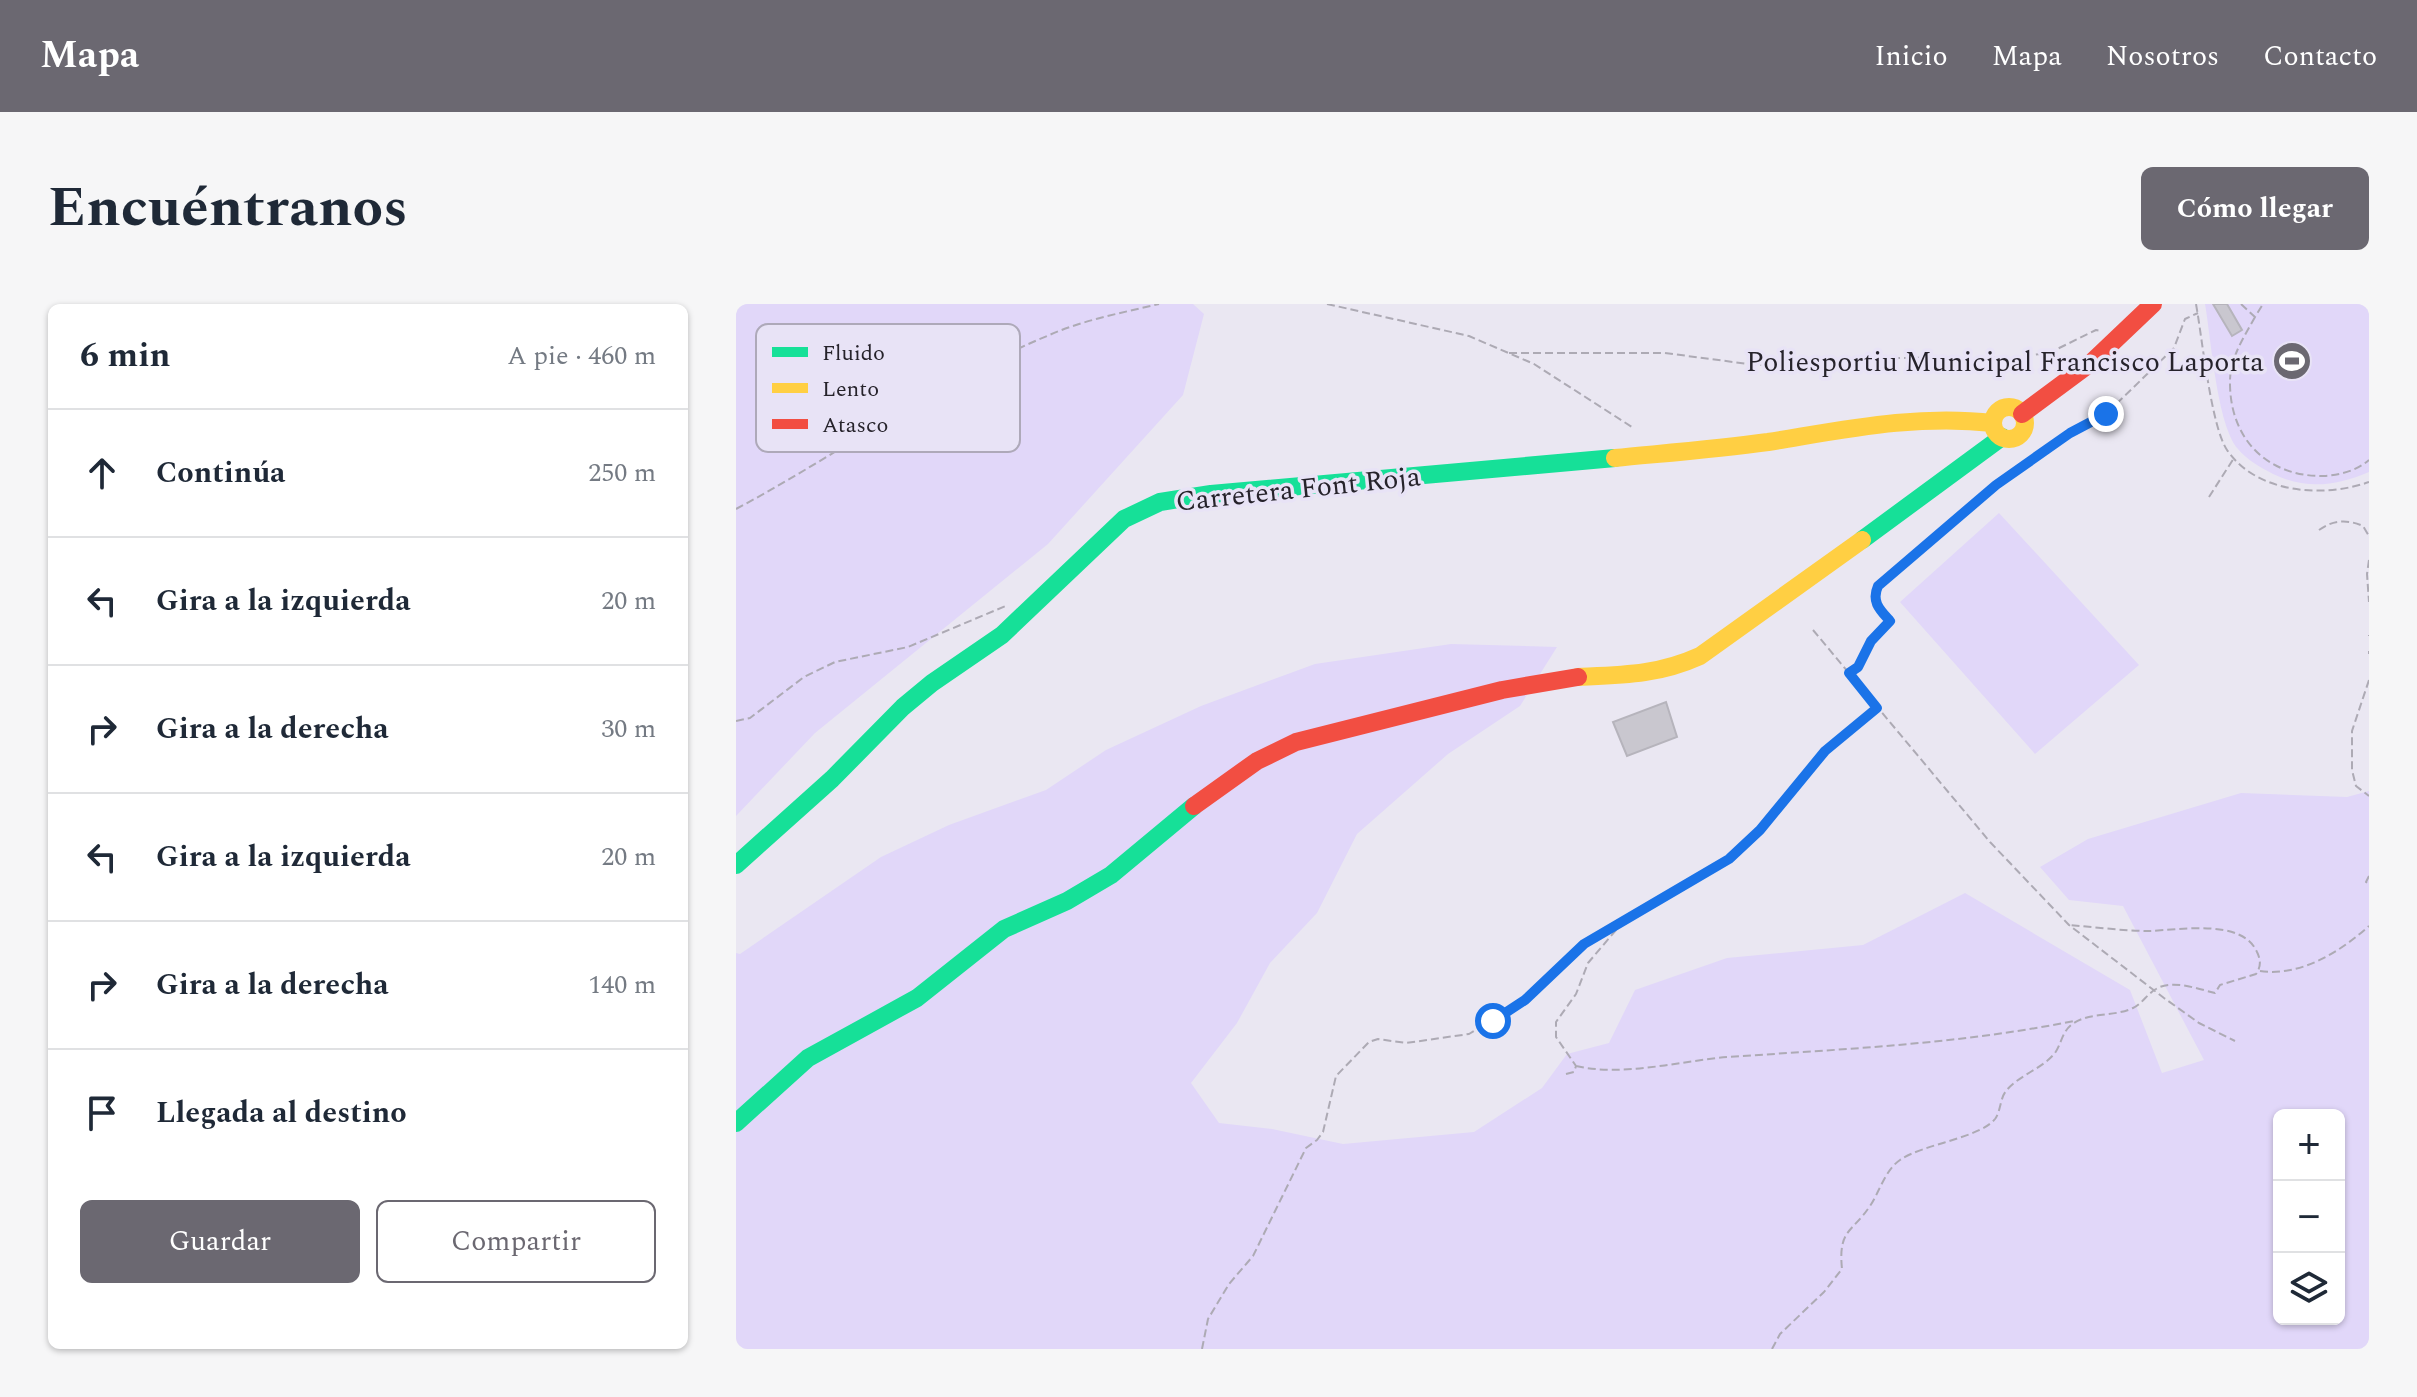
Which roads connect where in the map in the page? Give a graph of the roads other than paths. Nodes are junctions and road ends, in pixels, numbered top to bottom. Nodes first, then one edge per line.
1 (2153, 304) edge
2 (1997, 430) junction
3 (736, 865) edge
4 (736, 1123) edge

1 - 2 street
2 - 3 street, Carretera Font Roja
2 - 4 street

